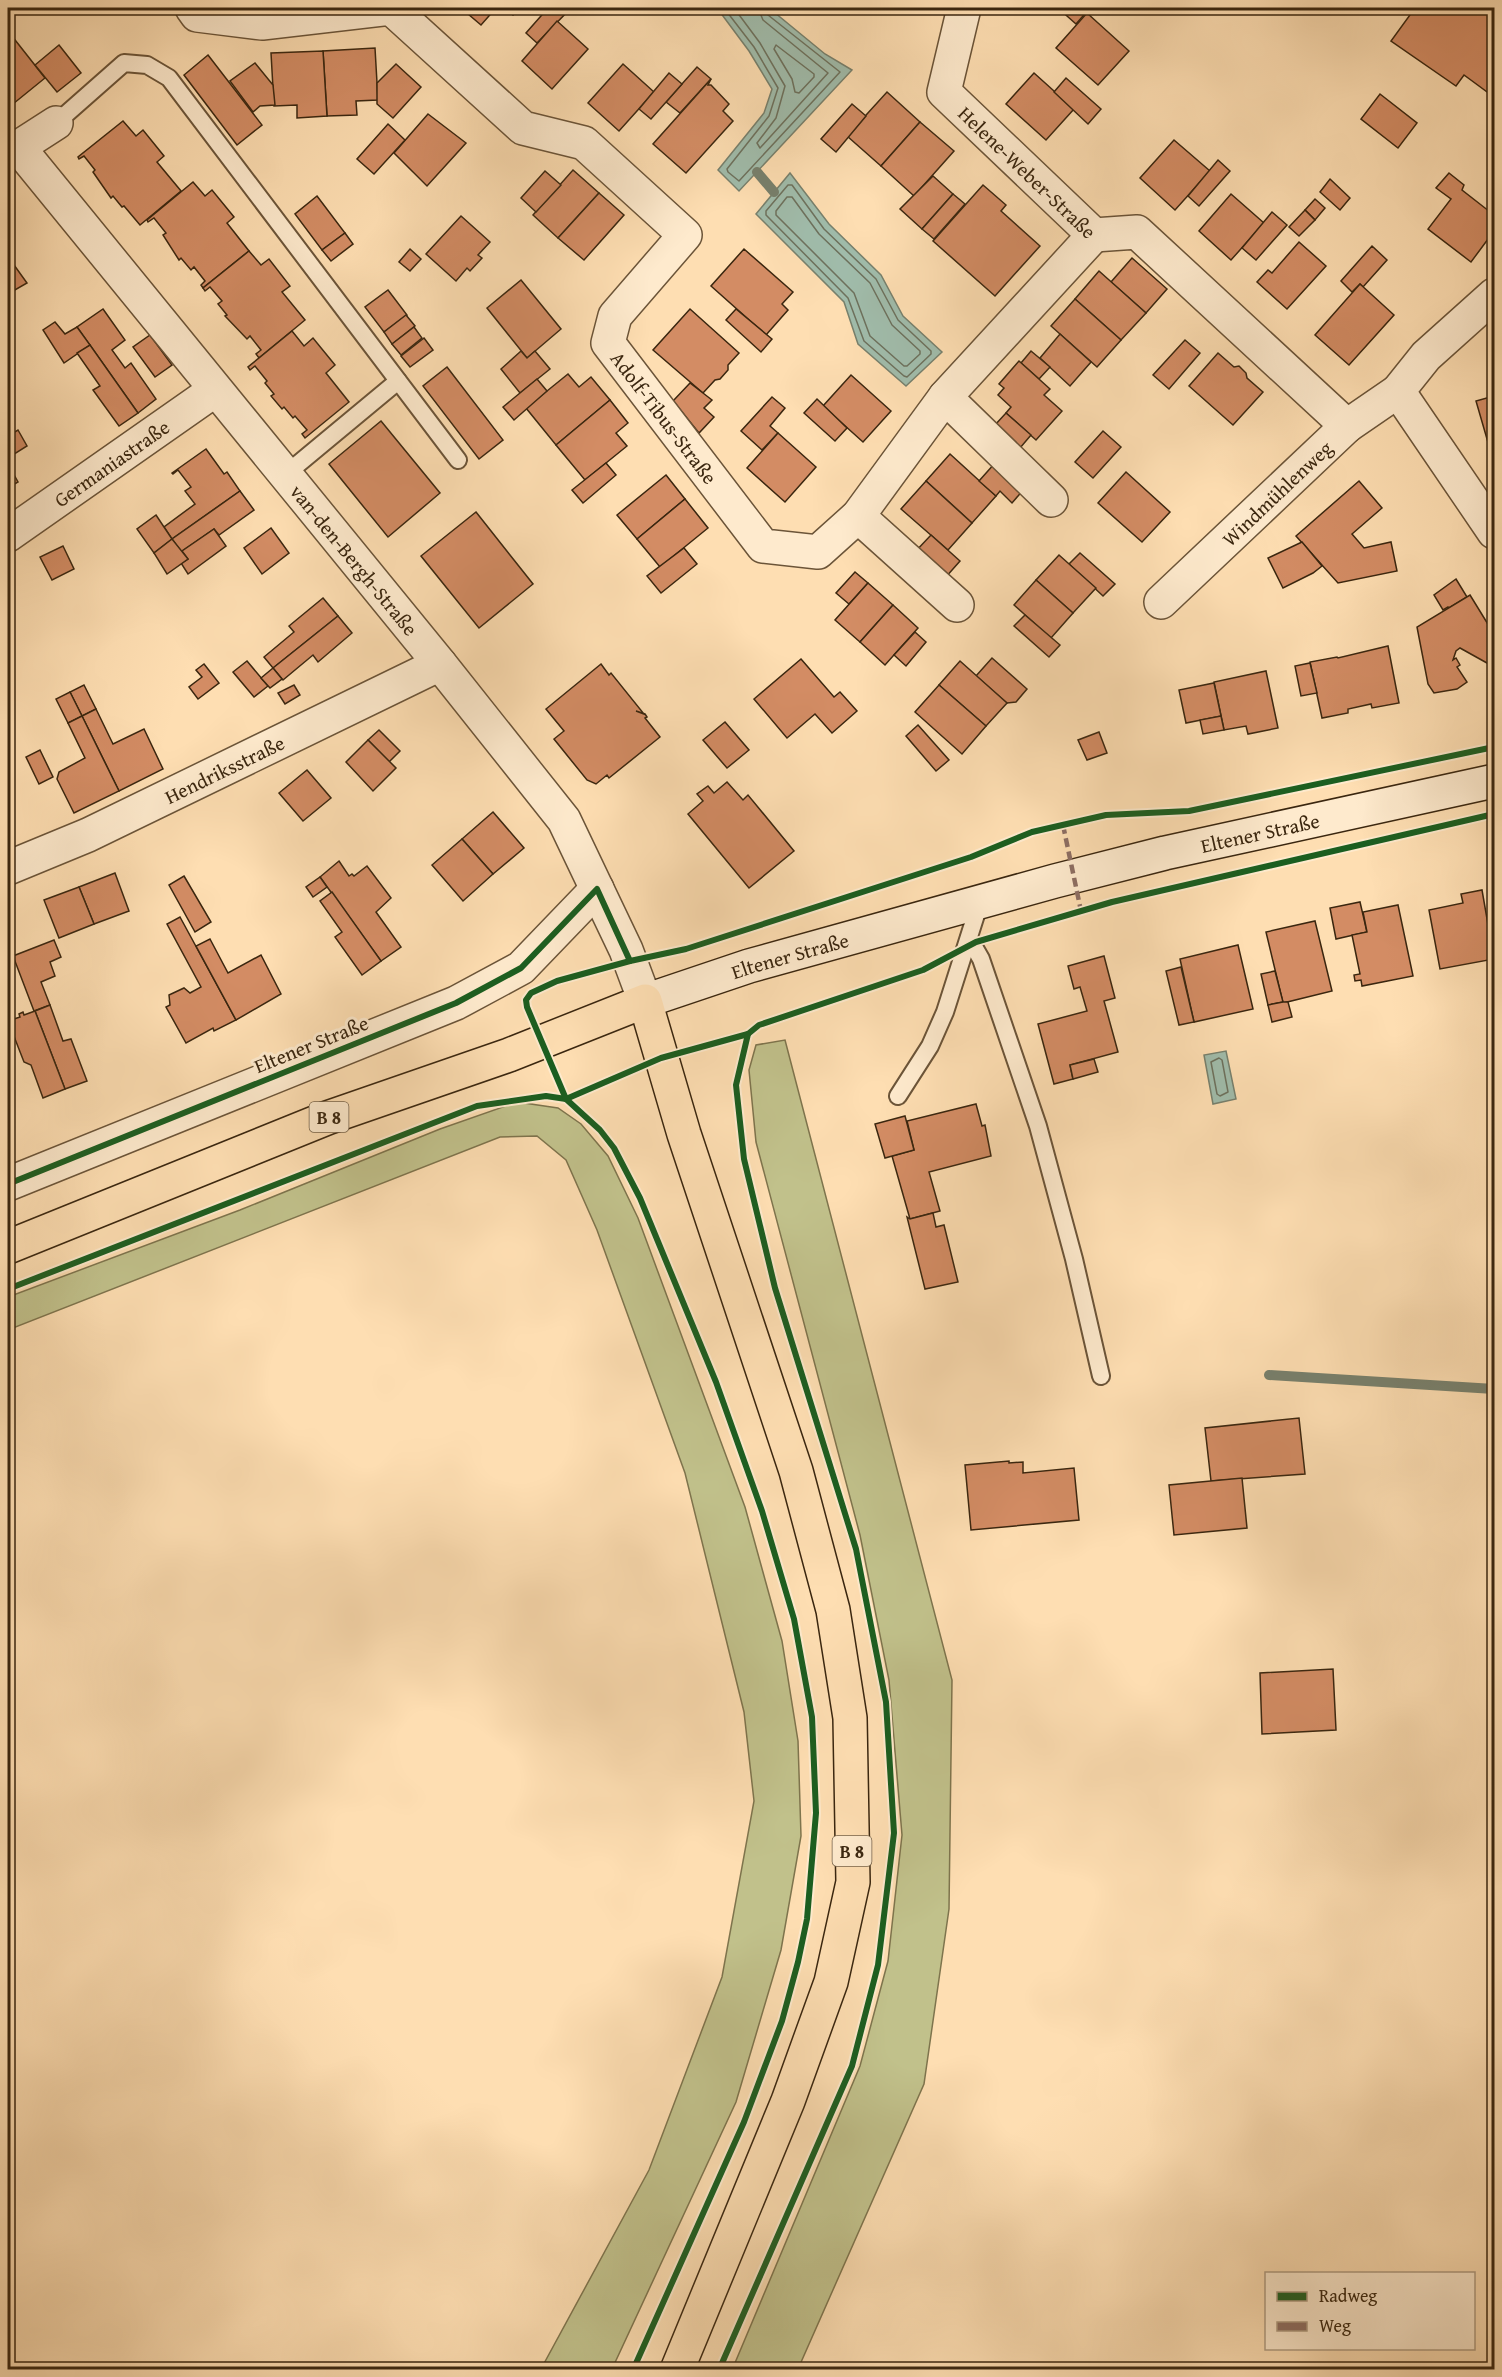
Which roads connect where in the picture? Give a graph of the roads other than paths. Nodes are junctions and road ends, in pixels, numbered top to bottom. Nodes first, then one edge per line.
1 (192, 8) edge
2 (964, 8) edge
3 (56, 123) joint
4 (13, 151) edge
5 (1094, 235) junction
6 (1494, 295) edge
7 (398, 381) junction
8 (215, 390) junction
9 (1398, 391) junction
10 (945, 397) junction
11 (1347, 426) junction
12 (458, 460) dead end
13 (286, 474) junction
14 (1051, 500) dead end
15 (858, 516) junction
16 (1494, 532) edge
17 (8, 535) edge
18 (1161, 602) dead end
19 (957, 606) dead end
20 (440, 664) junction
21 (1494, 781) edge
22 (8, 868) edge
23 (597, 889) junction
24 (980, 902) junction
25 (969, 938) junction
26 (645, 1001) junction
27 (898, 1096) dead end
28 (8, 1184) edge
29 (8, 1246) edge
30 (1101, 1376) dead end
31 (677, 2370) edge

1 - 15 street, Adolf-Tibus-Straße
2 - 5 street, Helene-Weber-Straße
3 - 4 street
3 - 7 lane
4 - 8 street, van-den-Bergh-Straße
5 - 10 street, Adolf-Tibus-Straße
5 - 11 street, Helene-Weber-Straße
6 - 9 street, Windmühlenweg
7 - 12 lane
7 - 13 lane
8 - 13 street, van-den-Bergh-Straße
8 - 17 street, Germaniastraße
9 - 11 street, Windmühlenweg
9 - 16 street
10 - 14 street
10 - 15 street, Adolf-Tibus-Straße
11 - 18 street, Windmühlenweg
13 - 20 street, van-den-Bergh-Straße
15 - 19 street
20 - 22 street, Hendriksstraße
20 - 23 street, van-den-Bergh-Straße
21 - 24 street, Eltener Straße
23 - 26 street, van-den-Bergh-Straße
23 - 28 street, Eltener Straße
24 - 25 lane
24 - 26 street, Eltener Straße
25 - 27 lane
25 - 30 lane
26 - 29 main road, Eltener Straße / B 8
26 - 31 main road, B 8

